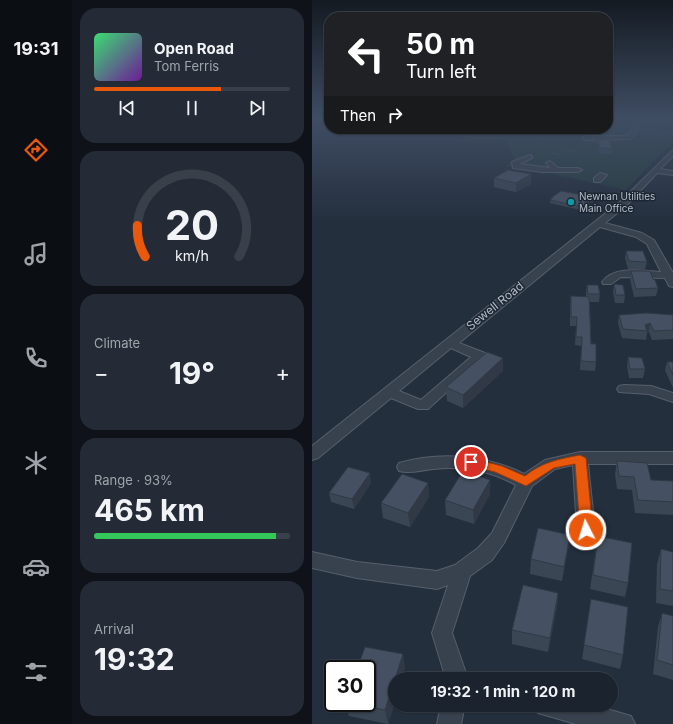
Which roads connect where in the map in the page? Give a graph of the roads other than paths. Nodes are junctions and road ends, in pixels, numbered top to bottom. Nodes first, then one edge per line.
1 (672, 153) edge
2 (530, 157) dead end
3 (550, 163) dead end
4 (556, 170) junction
5 (578, 170) dead end
6 (656, 170) junction
7 (673, 173) edge
8 (598, 224) junction
9 (671, 279) edge
10 (607, 282) dead end
11 (449, 343) junction
12 (624, 389) dead end
13 (389, 392) junction
14 (673, 398) edge
15 (312, 454) edge
16 (580, 458) junction
17 (673, 458) edge
18 (405, 468) dead end
19 (526, 482) junction
20 (586, 530) dead end
21 (312, 560) edge
22 (462, 571) junction
23 (455, 672) edge
24 (452, 712) edge
25 (575, 712) edge
26 (449, 724) edge
27 (624, 724) edge

1 - 6 street, Sewell Road
2 - 4 street
3 - 4 street
4 - 5 street
6 - 7 street
6 - 8 street, Sewell Road
8 - 9 street
8 - 11 street, Sewell Road
9 - 10 street
11 - 13 street, Sewell Road
11 - 13 street
12 - 14 street
13 - 15 street, Sewell Road
16 - 17 street
16 - 19 street
16 - 20 street
18 - 19 street
19 - 22 street
21 - 22 street
22 - 23 street
24 - 26 street
25 - 27 street

